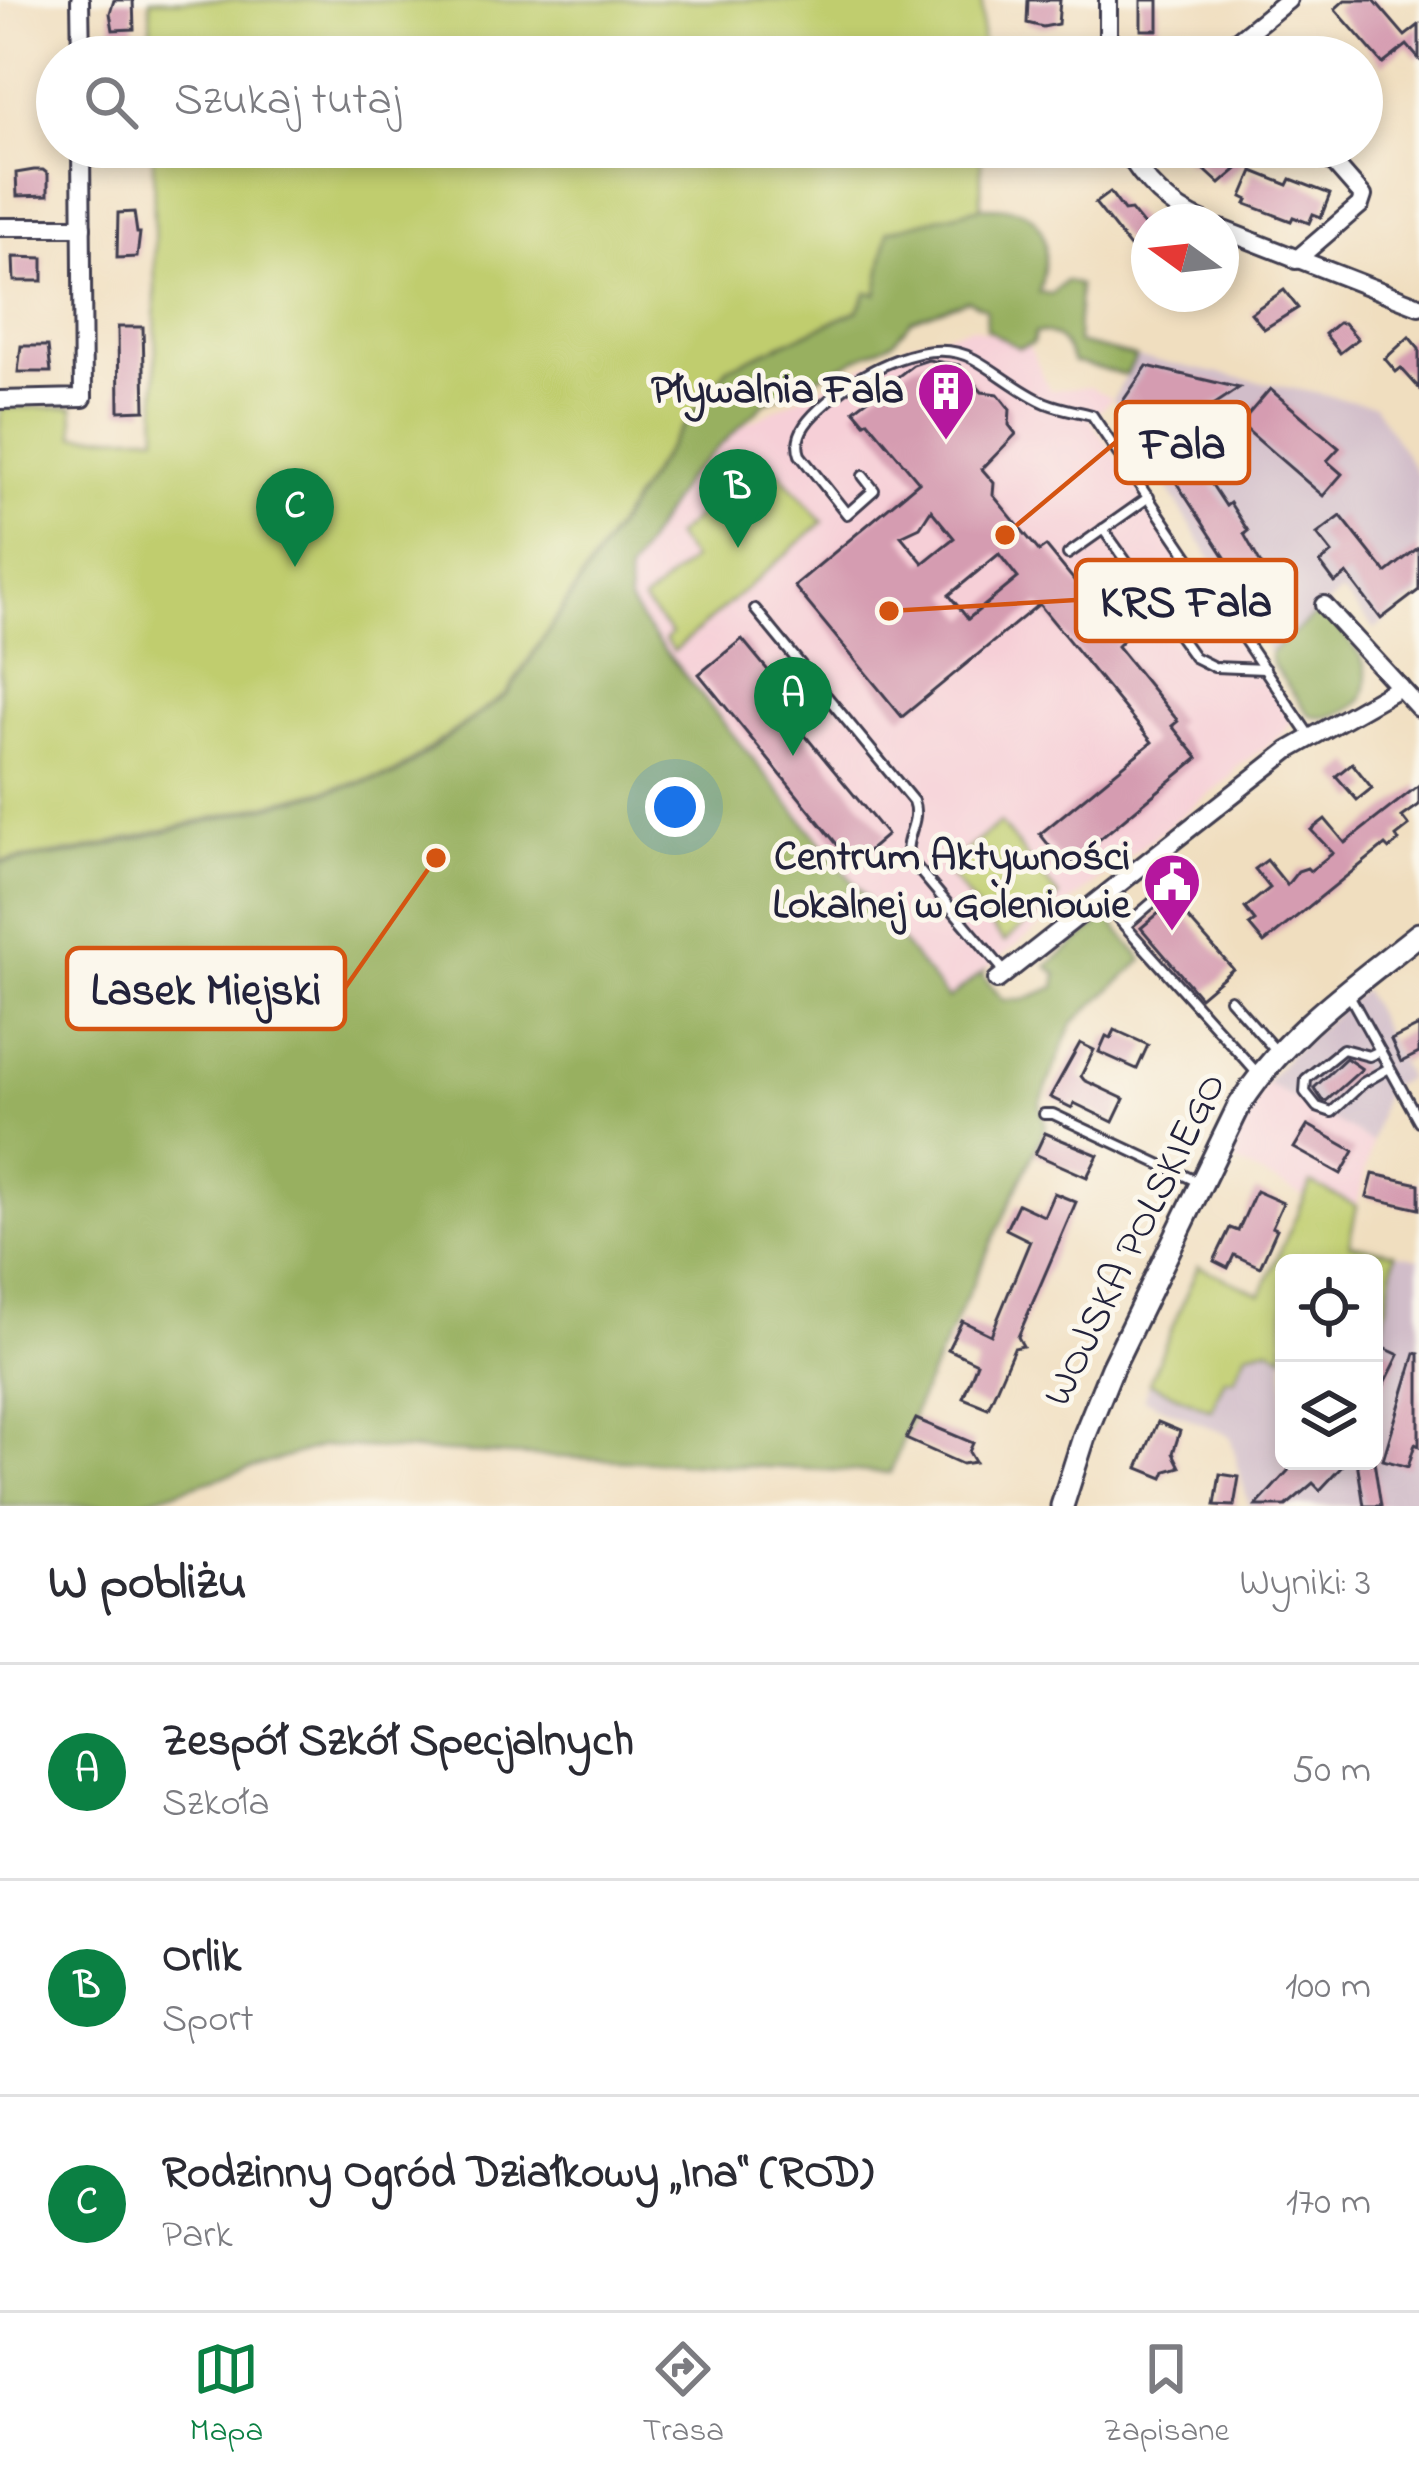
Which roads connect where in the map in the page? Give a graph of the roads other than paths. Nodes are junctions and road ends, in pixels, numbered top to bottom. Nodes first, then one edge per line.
1 (80, 0) edge
2 (1108, 0) edge
3 (1288, 0) edge
4 (80, 36) edge
5 (1108, 36) edge
6 (1243, 36) edge
7 (81, 168) edge
8 (1137, 168) edge
9 (1338, 168) edge
10 (1170, 204) edge
11 (0, 227) edge
12 (82, 227) junction
13 (1239, 236) edge
14 (1296, 260) junction
15 (1419, 306) edge
16 (0, 400) edge
17 (863, 476) dead end
18 (1149, 497) junction
19 (1103, 529) junction
20 (1068, 554) dead end
21 (1324, 605) dead end
22 (755, 609) dead end
23 (1265, 669) junction
24 (1400, 687) junction
25 (1419, 708) edge
26 (1310, 735) junction
27 (1167, 890) dead end
28 (1100, 898) junction
29 (1125, 926) junction
30 (1419, 934) edge
31 (1001, 977) joint
32 (1347, 991) junction
33 (1230, 999) dead end
34 (1380, 1051) junction
35 (1278, 1053) junction
36 (1389, 1068) junction
37 (1311, 1074) junction
38 (1259, 1075) junction
39 (1318, 1084) dead end
40 (1044, 1114) dead end
41 (1419, 1121) edge
42 (1199, 1183) junction
43 (1062, 1506) edge

1 - 4 street
2 - 5 street
3 - 6 street
7 - 12 street
8 - 10 street
9 - 14 street
11 - 12 street
12 - 16 street
13 - 14 street
14 - 15 street
17 - 18 lane
18 - 19 lane
18 - 23 lane
19 - 20 lane
19 - 23 lane
21 - 24 street
22 - 31 lane
23 - 26 lane
24 - 25 street
24 - 26 street
26 - 28 street
27 - 29 lane
28 - 29 lane
28 - 31 street
29 - 38 lane
30 - 32 street, WOJSKA POLSKIEGO
32 - 34 lane
32 - 35 street, WOJSKA POLSKIEGO
33 - 35 lane
34 - 36 lane
34 - 37 lane
35 - 38 street, WOJSKA POLSKIEGO
36 - 37 lane
36 - 41 lane
37 - 39 lane
38 - 42 street, WOJSKA POLSKIEGO
40 - 42 lane
42 - 43 street, WOJSKA POLSKIEGO

